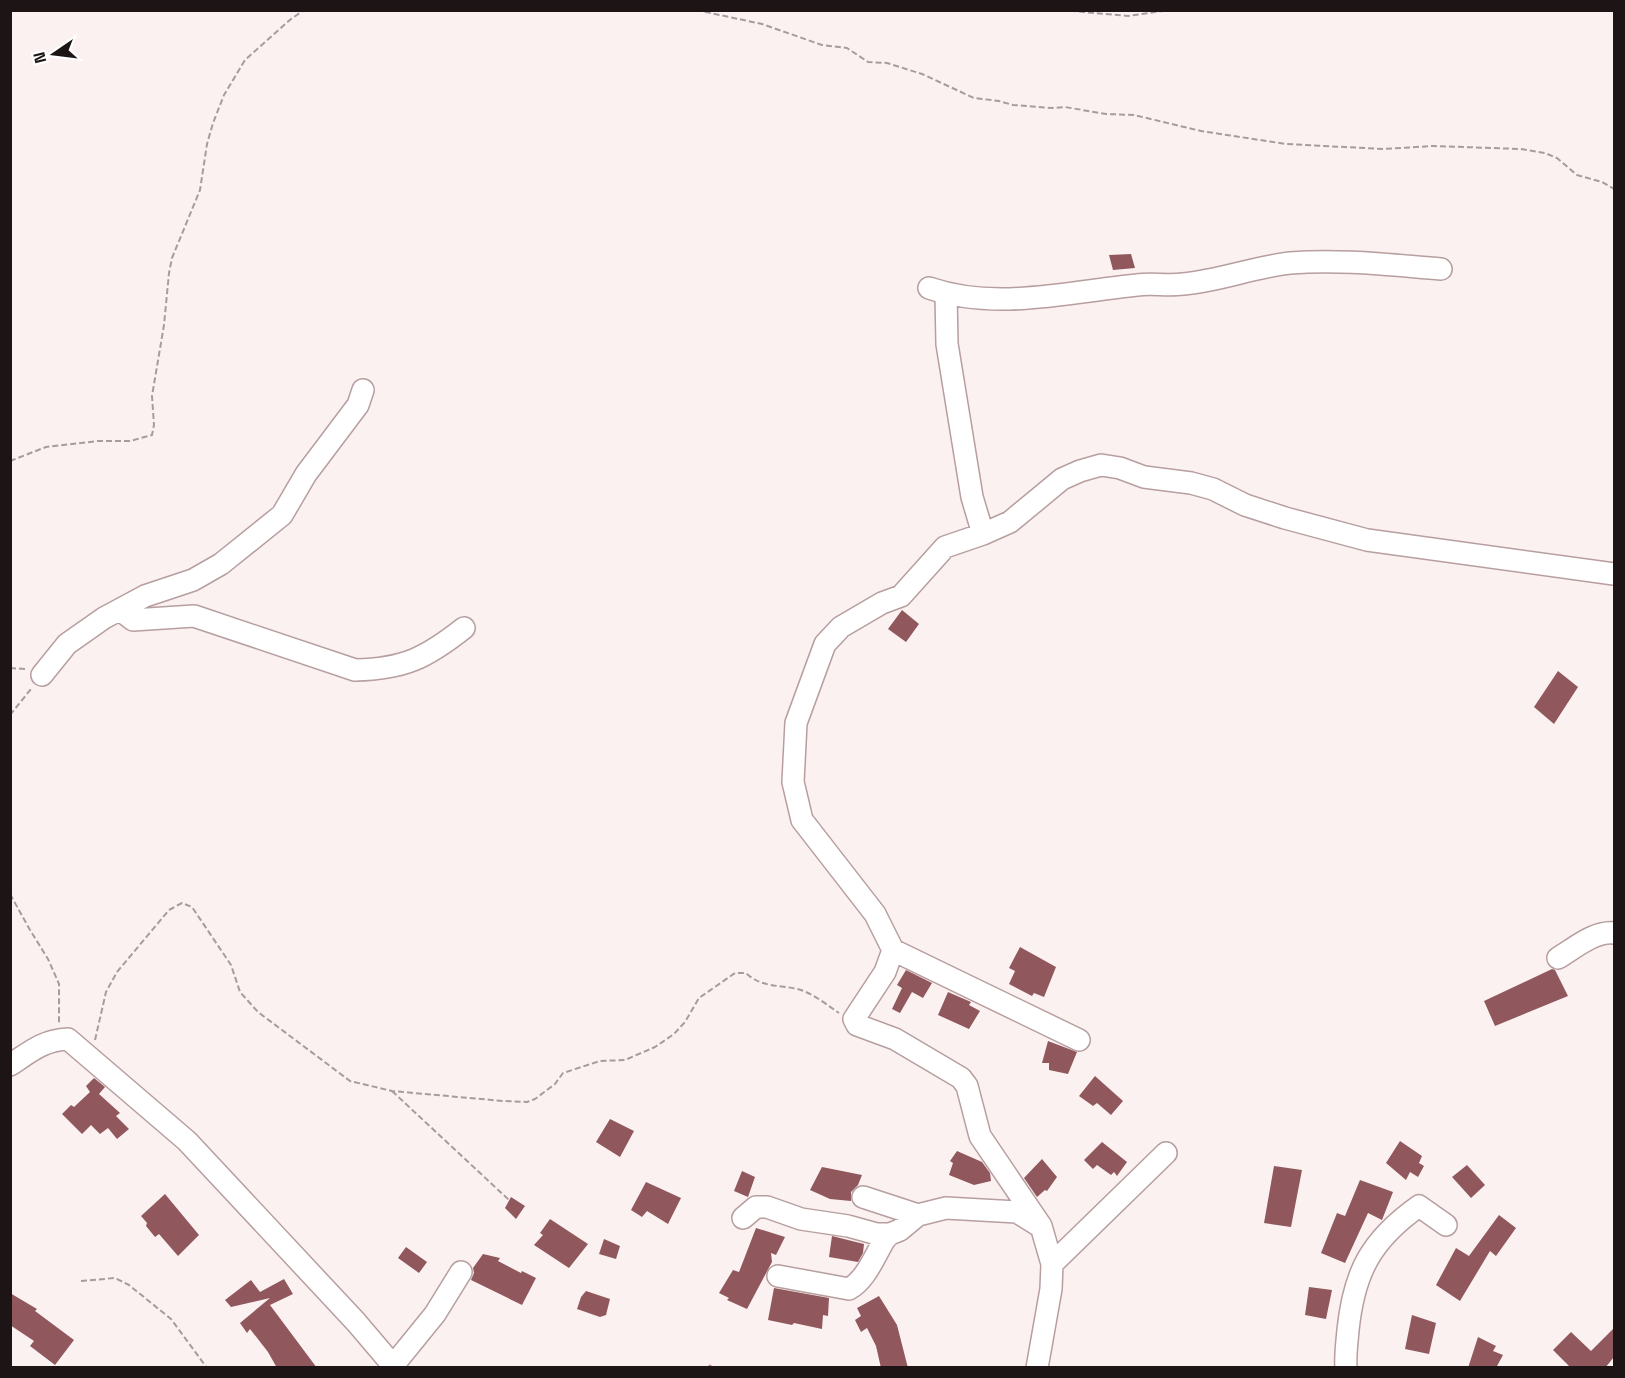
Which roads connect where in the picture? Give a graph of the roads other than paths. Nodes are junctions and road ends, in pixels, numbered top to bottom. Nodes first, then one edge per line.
1 (1441, 269) dead end
2 (363, 390) dead end
3 (983, 534) junction
4 (1614, 574) edge
5 (120, 610) junction
6 (464, 628) dead end
7 (42, 675) road end
8 (1614, 933) edge
9 (893, 950) junction
10 (1558, 958) dead end
11 (1079, 1040) dead end
12 (10, 1065) edge
13 (1166, 1153) dead end
14 (863, 1197) dead end
15 (918, 1215) junction
16 (743, 1218) dead end
17 (1446, 1225) dead end
18 (1041, 1226) junction
19 (890, 1234) junction
20 (1052, 1264) junction
21 (460, 1272) dead end
22 (778, 1276) dead end
23 (392, 1367) edge
24 (1036, 1368) edge
25 (1346, 1368) edge

1 - 3 street
2 - 5 street
3 - 4 street
3 - 9 street
5 - 6 street
5 - 7 street
8 - 10 street
9 - 11 street
9 - 18 street
12 - 23 street
13 - 20 street
14 - 15 street
15 - 18 street
15 - 19 street
16 - 19 street
17 - 25 street
18 - 20 street
19 - 22 street
20 - 24 street
21 - 23 street

